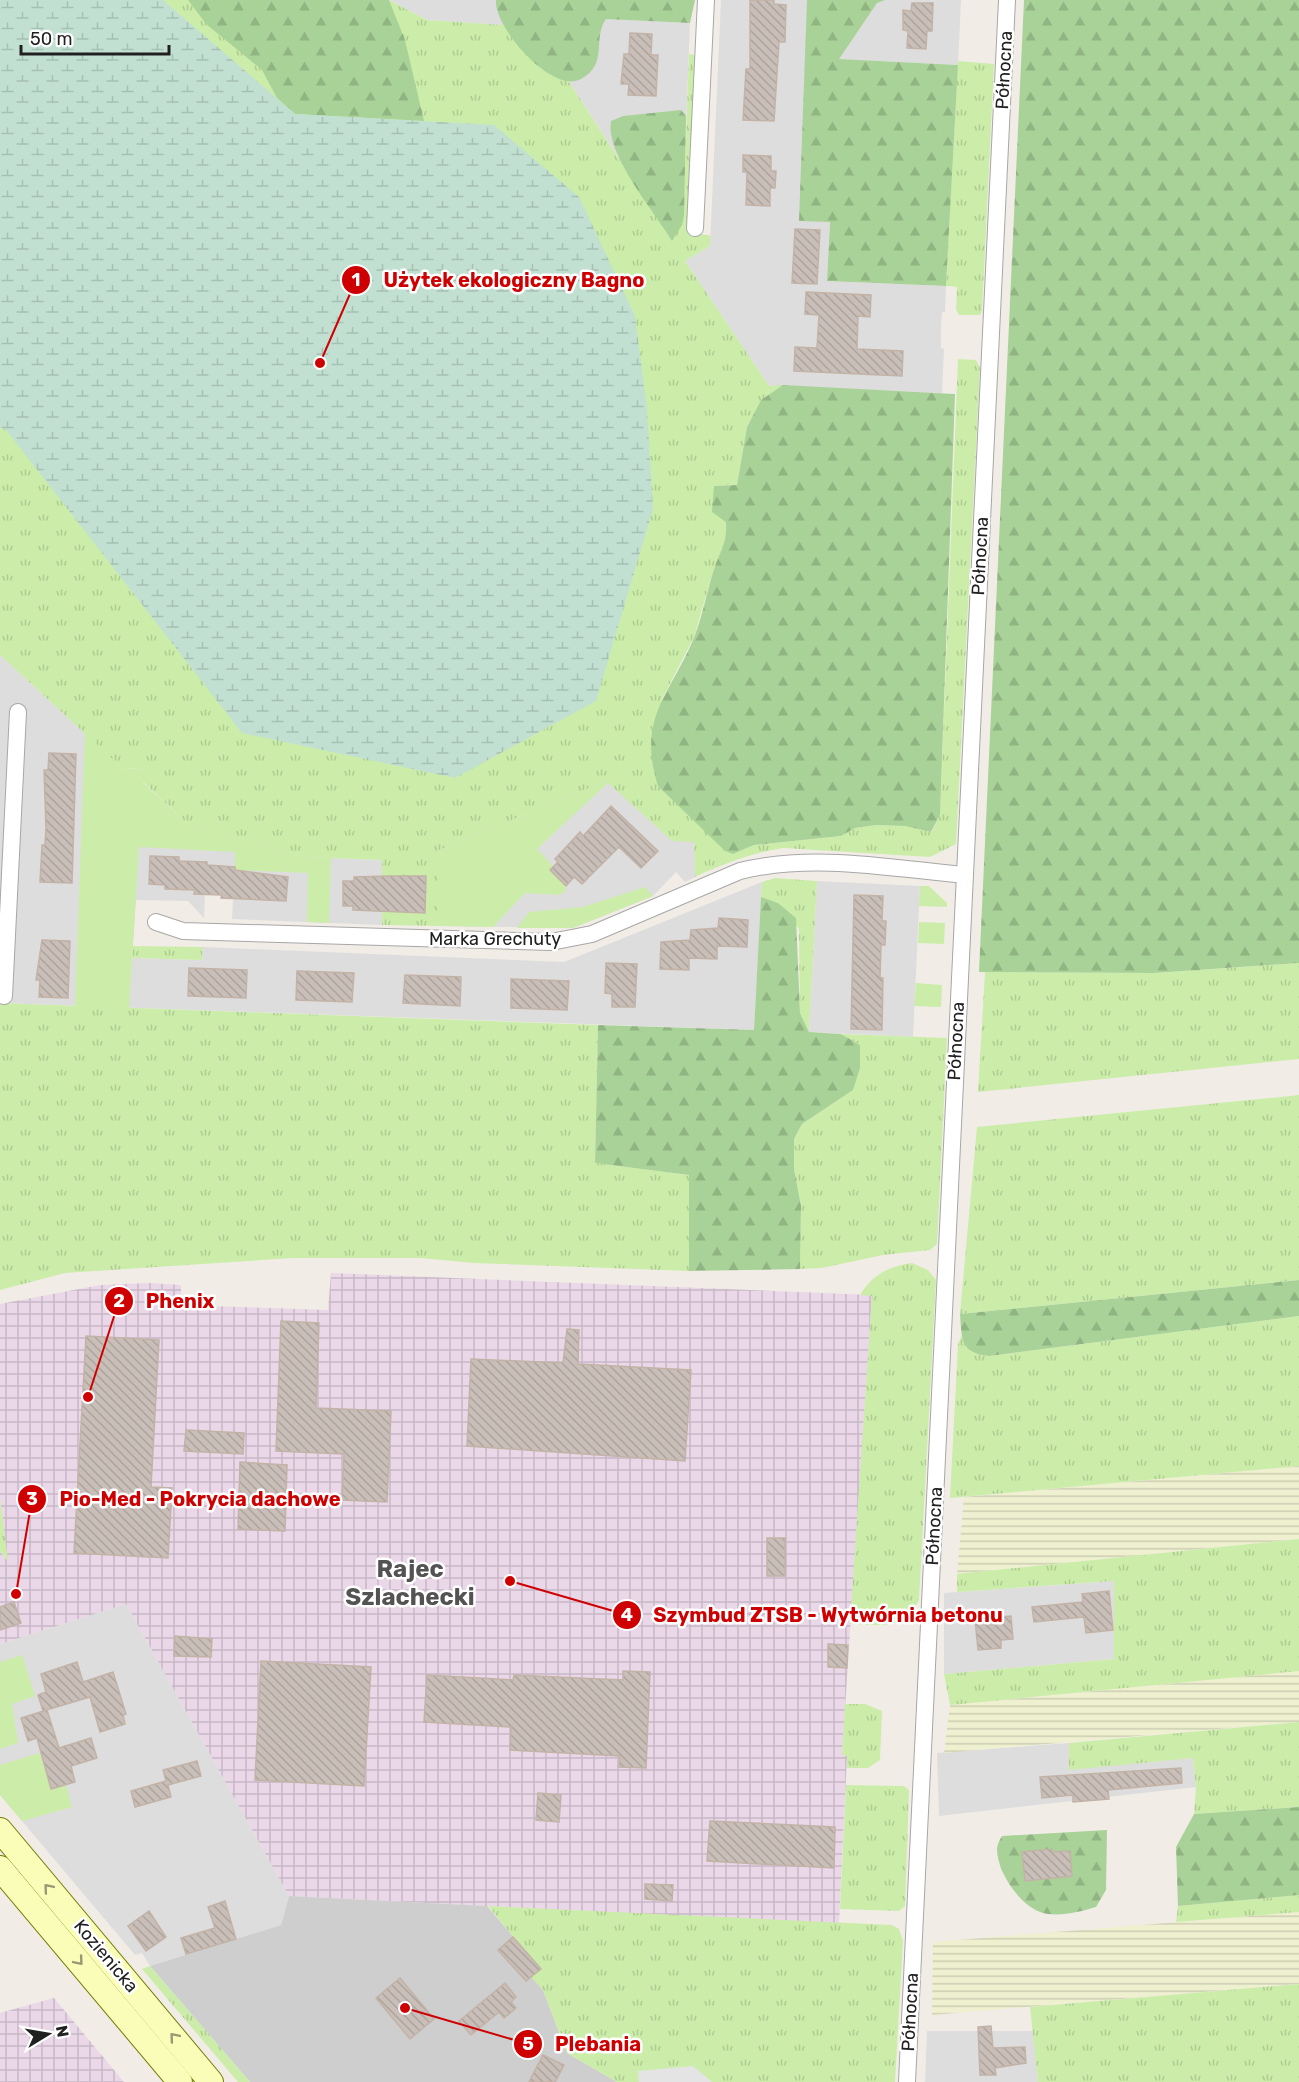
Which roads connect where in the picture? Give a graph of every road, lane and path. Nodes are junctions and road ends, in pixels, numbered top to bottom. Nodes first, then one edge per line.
1 (706, 0) edge
2 (1007, 0) edge
3 (695, 228) dead end
4 (18, 712) dead end
5 (964, 874) junction
6 (156, 922) dead end
7 (4, 996) dead end
8 (0, 1830) edge
9 (0, 1868) edge
10 (180, 2082) edge
11 (211, 2082) edge
12 (907, 2082) edge

1 - 3 street
2 - 5 street, Północna
4 - 7 street
5 - 6 street, Marka Grechuty
5 - 12 street, Północna
11 -> 8 main road, Kozienicka
9 -> 10 main road, Kozienicka

